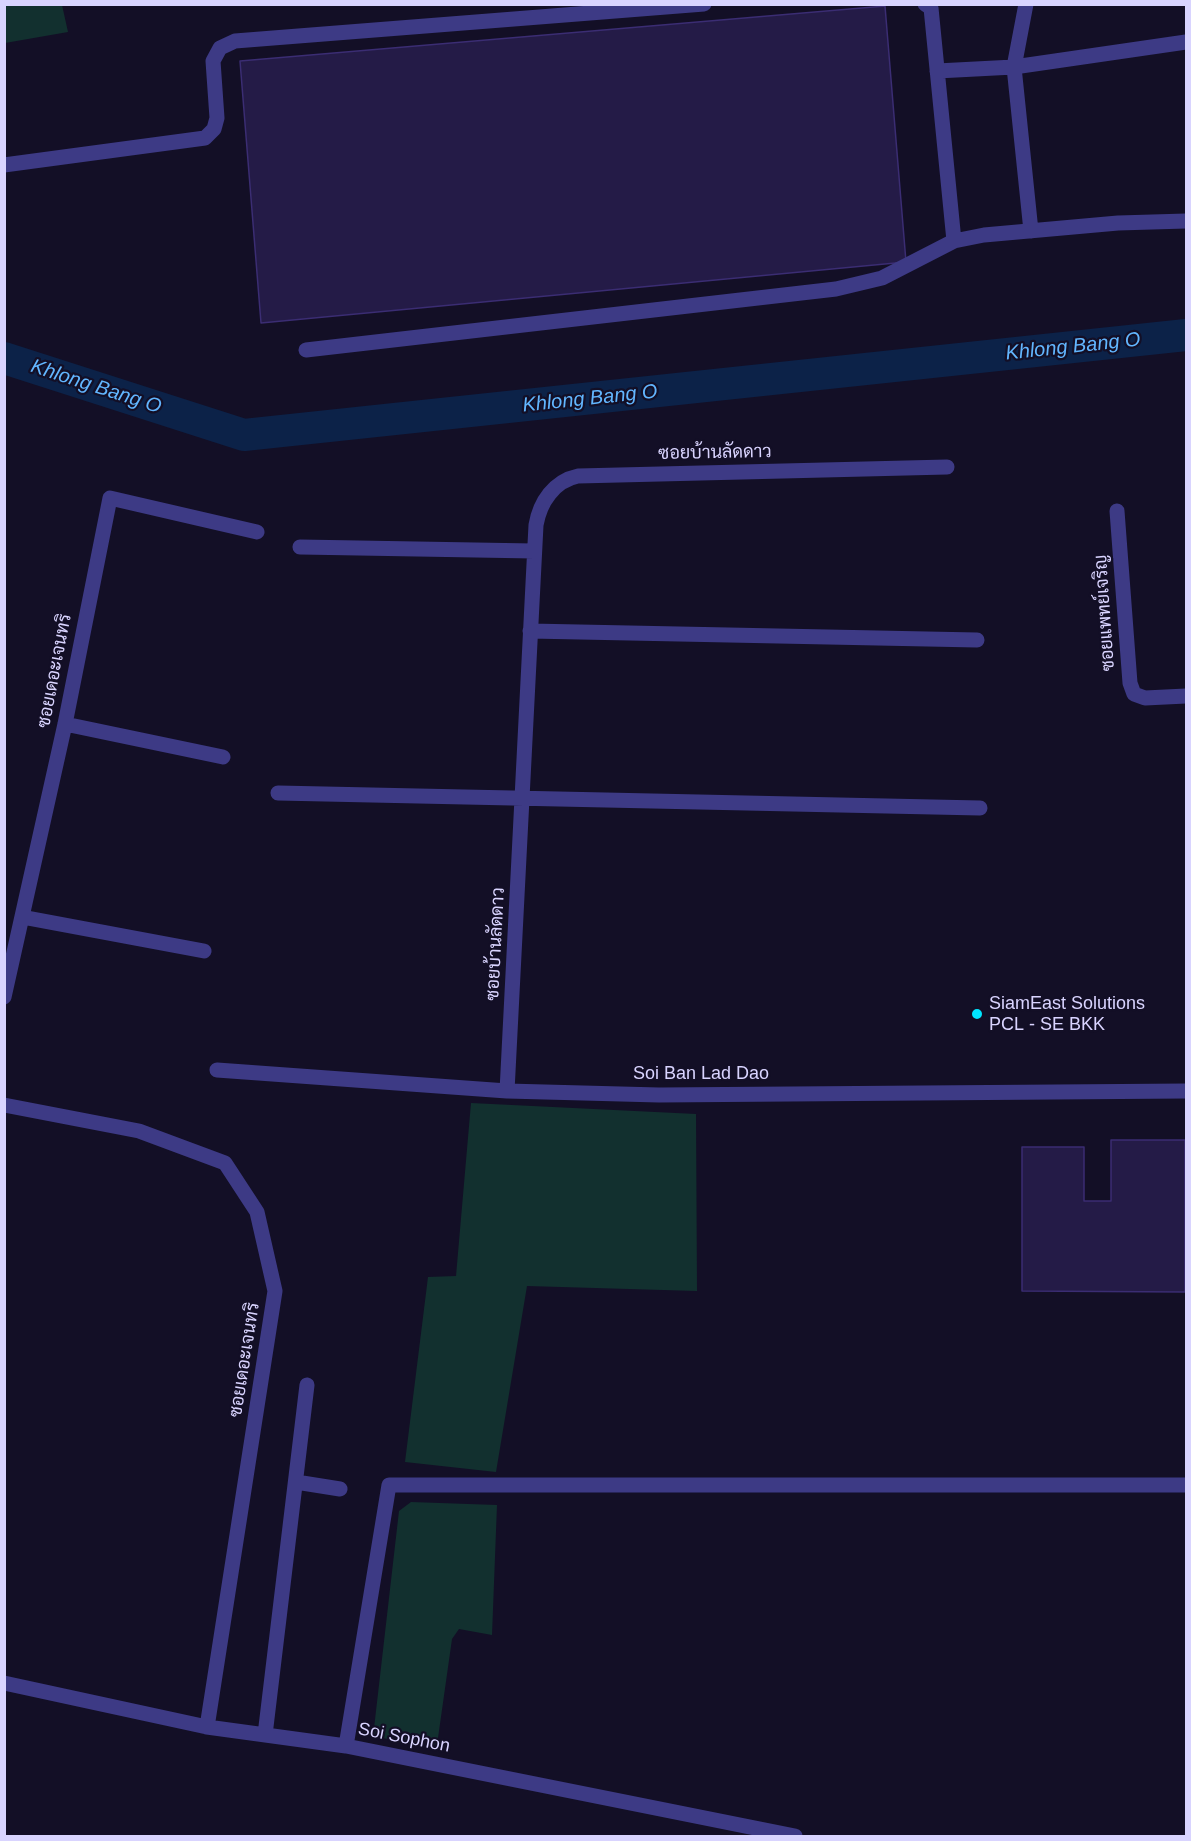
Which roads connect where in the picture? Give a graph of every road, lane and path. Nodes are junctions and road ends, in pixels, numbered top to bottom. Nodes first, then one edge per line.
1 (704, 4) edge
2 (925, 4) edge
3 (1026, 4) edge
4 (1186, 42) edge
5 (1014, 67) junction
6 (937, 71) junction
7 (4, 165) edge
8 (1186, 221) edge
9 (1030, 231) junction
10 (954, 241) junction
11 (306, 350) dead end
12 (948, 467) dead end
13 (1117, 511) dead end
14 (256, 532) dead end
15 (300, 547) dead end
16 (534, 551) junction
17 (531, 631) junction
18 (977, 640) dead end
19 (1186, 696) edge
20 (65, 724) junction
21 (223, 757) dead end
22 (278, 793) dead end
23 (523, 799) junction
24 (980, 808) dead end
25 (22, 917) junction
26 (204, 951) dead end
27 (4, 997) edge
28 (217, 1070) dead end
29 (507, 1091) junction
30 (1186, 1091) edge
31 (4, 1105) edge
32 (307, 1385) dead end
33 (296, 1482) junction
34 (1186, 1485) edge
35 (340, 1489) dead end
36 (4, 1683) edge
37 (207, 1727) junction
38 (265, 1735) junction
39 (346, 1746) junction
40 (795, 1836) edge

1 - 7 street
2 - 6 street
3 - 5 street
4 - 5 street
5 - 6 street
5 - 9 street
6 - 10 street
8 - 9 street
9 - 10 street
10 - 11 street
12 - 16 street, ซอยบ้านลัดดาว
13 - 19 street, ซอยแพทย์เจริญ
14 - 20 street, ซอยเดอะเจนทริ
15 - 16 street
16 - 17 street, ซอยบ้านลัดดาว
17 - 18 street
17 - 23 street, ซอยบ้านลัดดาว
20 - 21 street
20 - 25 street, ซอยเดอะเจนทริ
22 - 23 street
23 - 24 street
23 - 29 street, ซอยบ้านลัดดาว
25 - 26 street
25 - 27 street, ซอยเดอะเจนทริ
28 - 29 street, Soi Ban Lad Dao
29 - 30 street, Soi Ban Lad Dao
31 - 37 street, ซอยเดอะเจนทริ
32 - 33 street
33 - 35 street
33 - 38 street
34 - 39 street
36 - 37 street, Soi Sophon
37 - 38 street, Soi Sophon
38 - 39 street, Soi Sophon
39 - 40 street, Soi Sophon

